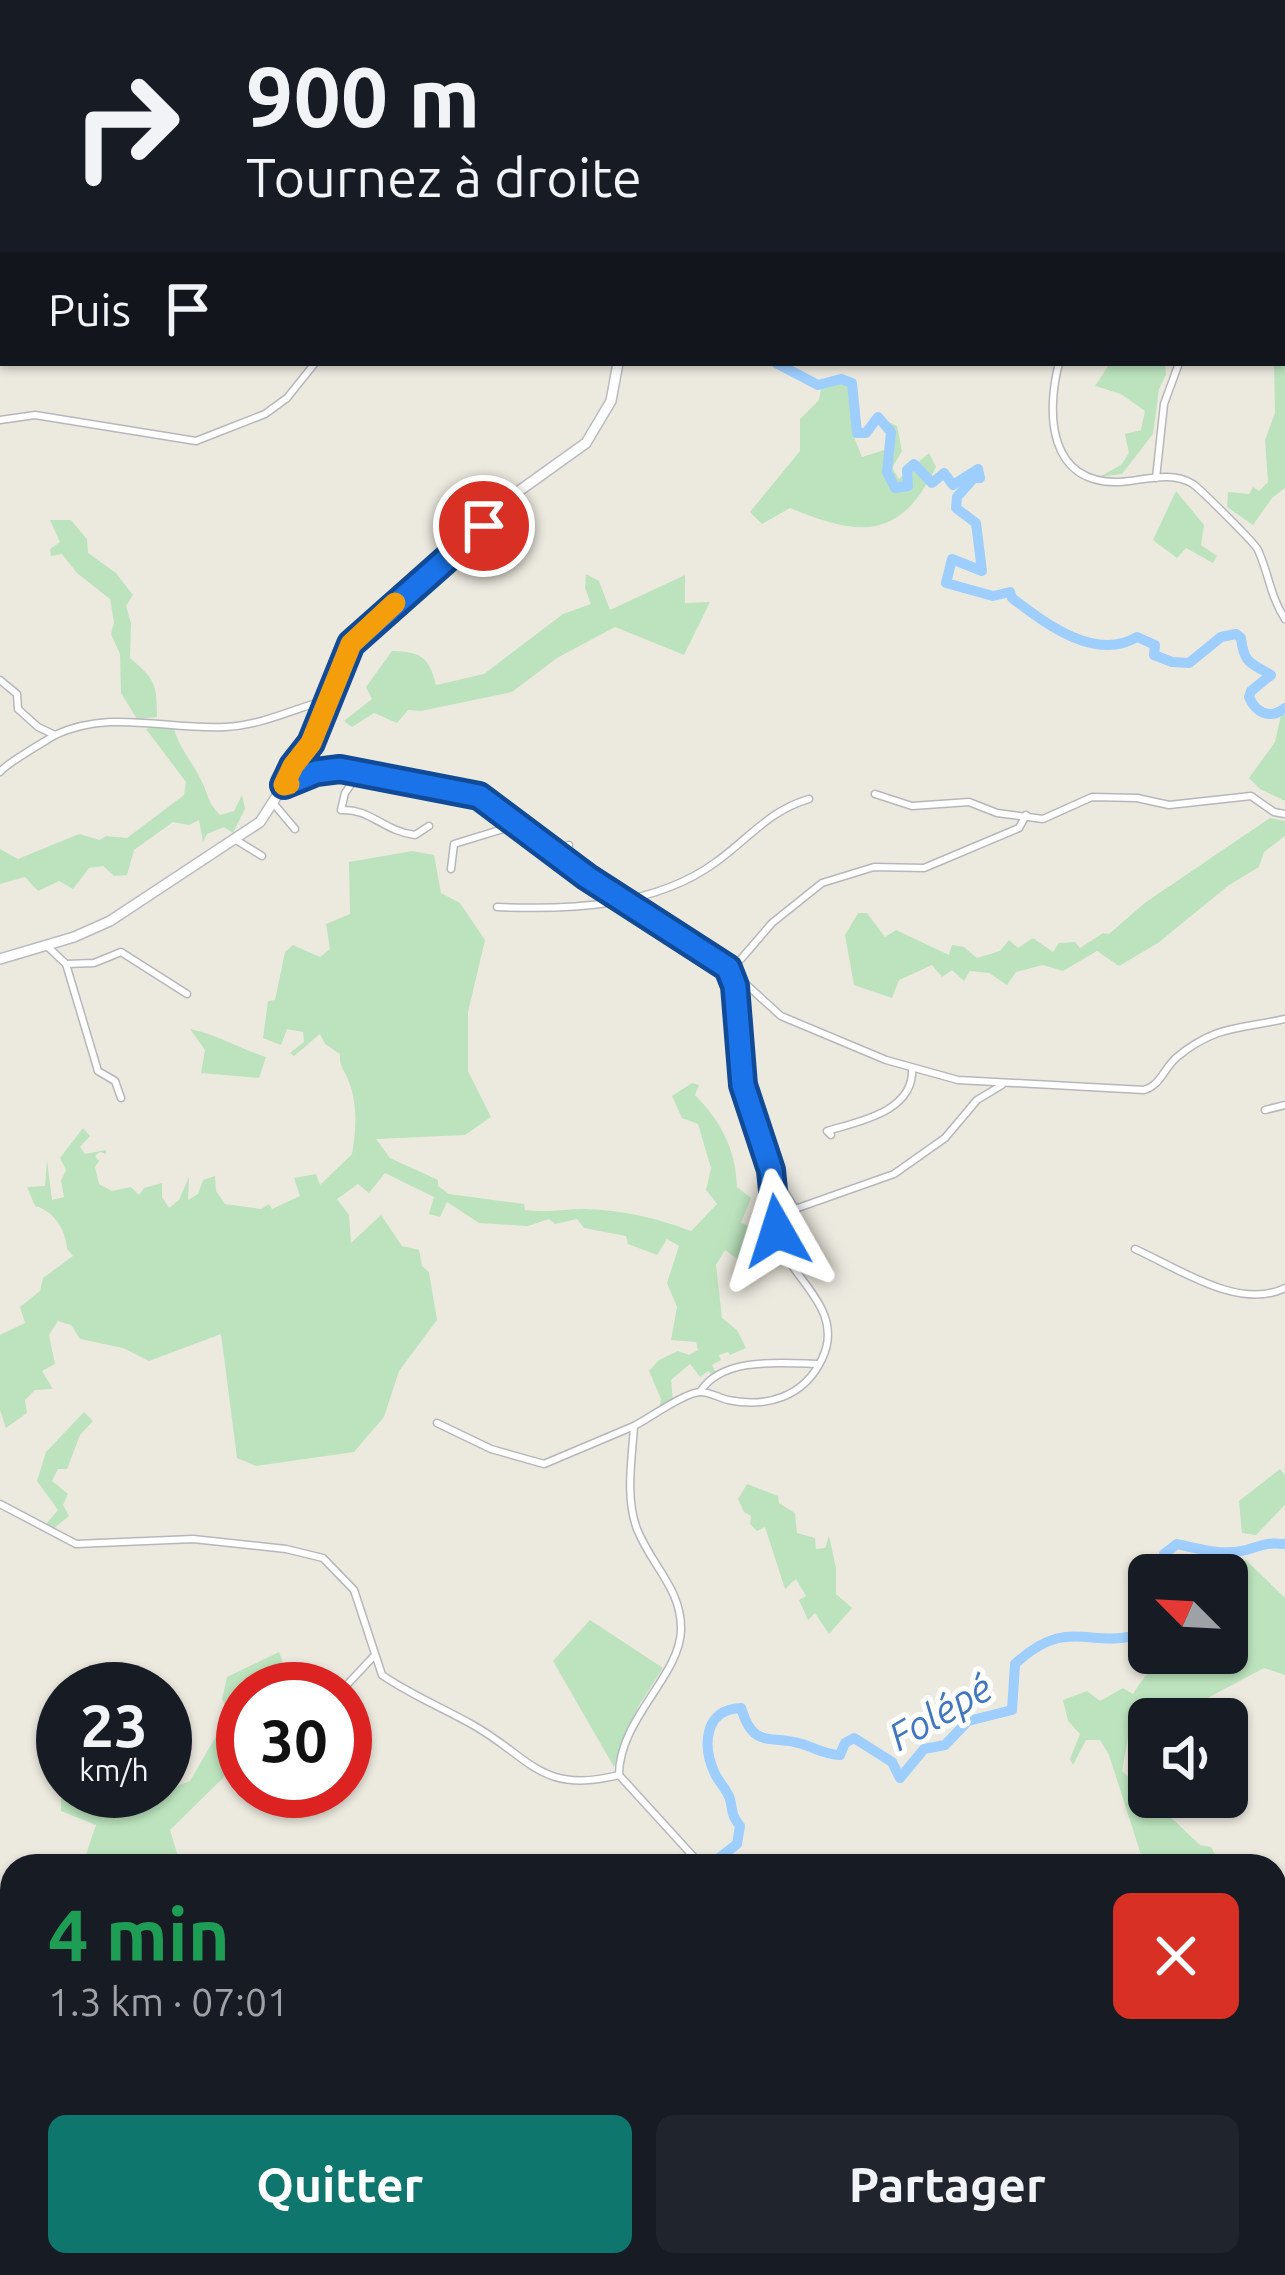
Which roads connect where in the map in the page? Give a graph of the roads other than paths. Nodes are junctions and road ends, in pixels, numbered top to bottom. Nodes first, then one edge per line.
1 (313, 366) edge
2 (618, 366) edge
3 (1059, 366) edge
4 (1178, 366) edge
5 (0, 420) edge
6 (1156, 478) junction
7 (1285, 619) edge
8 (0, 680) edge
9 (326, 700) junction
10 (55, 734) junction
11 (0, 772) edge
12 (359, 773) junction
13 (284, 785) junction
14 (875, 794) dead end
15 (809, 800) dead end
16 (274, 804) junction
17 (1285, 814) edge
18 (1026, 815) junction
19 (514, 825) junction
20 (429, 826) dead end
21 (295, 829) dead end
22 (236, 840) junction
23 (568, 844) dead end
24 (549, 850) junction
25 (262, 856) dead end
26 (451, 868) dead end
27 (626, 900) junction
28 (497, 907) dead end
29 (47, 946) junction
30 (0, 959) edge
31 (66, 964) junction
32 (728, 968) junction
33 (187, 994) dead end
34 (1285, 1019) edge
35 (911, 1069) junction
36 (1005, 1083) junction
37 (121, 1098) dead end
38 (1285, 1106) edge
39 (1265, 1110) dead end
40 (831, 1135) dead end
41 (771, 1170) junction
42 (795, 1210) junction
43 (777, 1231) junction
44 (1135, 1250) dead end
45 (1285, 1288) edge
46 (820, 1364) junction
47 (700, 1392) junction
48 (437, 1423) dead end
49 (634, 1426) junction
50 (0, 1504) edge
51 (374, 1657) junction
52 (369, 1662) edge
53 (619, 1775) junction
54 (691, 1854) edge

1 - 5 street
2 - 9 street
3 - 6 street
4 - 6 street
6 - 7 street
8 - 10 street
9 - 10 street
9 - 13 street
10 - 11 street
12 - 13 street
12 - 19 street
12 - 20 street
13 - 16 street
14 - 18 street
15 - 27 street
16 - 21 street
16 - 22 street
17 - 18 street
18 - 32 street
19 - 24 street
19 - 26 street
22 - 25 street
22 - 29 street
23 - 24 street
24 - 27 street
27 - 28 street
27 - 32 street
29 - 30 street
29 - 31 street
31 - 33 street
31 - 37 street
32 - 35 street
32 - 41 street
34 - 36 street
35 - 36 street
35 - 40 street
36 - 42 street
38 - 39 street
41 - 42 street
41 - 43 street
42 - 43 street
43 - 46 street
44 - 45 street
46 - 47 street
46 - 47 street
47 - 49 street
48 - 49 street
49 - 53 street
50 - 51 street
51 - 52 street
51 - 53 street
53 - 54 street

